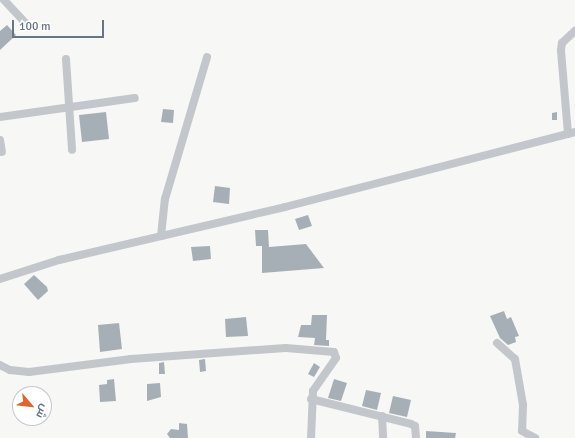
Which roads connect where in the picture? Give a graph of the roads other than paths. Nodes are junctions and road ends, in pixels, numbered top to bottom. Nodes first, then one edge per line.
1 (4, 0) edge
2 (28, 27) dead end
3 (575, 31) edge
4 (207, 57) dead end
5 (66, 60) dead end
6 (136, 98) dead end
7 (69, 107) junction
8 (0, 117) edge
9 (571, 133) edge
10 (0, 140) edge
11 (72, 150) dead end
12 (2, 152) dead end
13 (161, 236) junction
14 (0, 279) edge
15 (496, 343) dead end
16 (0, 365) edge
17 (311, 399) junction
18 (382, 416) junction
19 (311, 438) edge
20 (383, 438) edge
21 (416, 438) edge
22 (535, 438) edge

1 - 2 street
3 - 9 street
4 - 13 street
5 - 7 street
6 - 7 street
7 - 8 street
7 - 11 street
9 - 13 street
10 - 12 street
13 - 14 street
15 - 22 street
16 - 17 street
17 - 18 street
17 - 19 street
18 - 20 street
18 - 21 street

